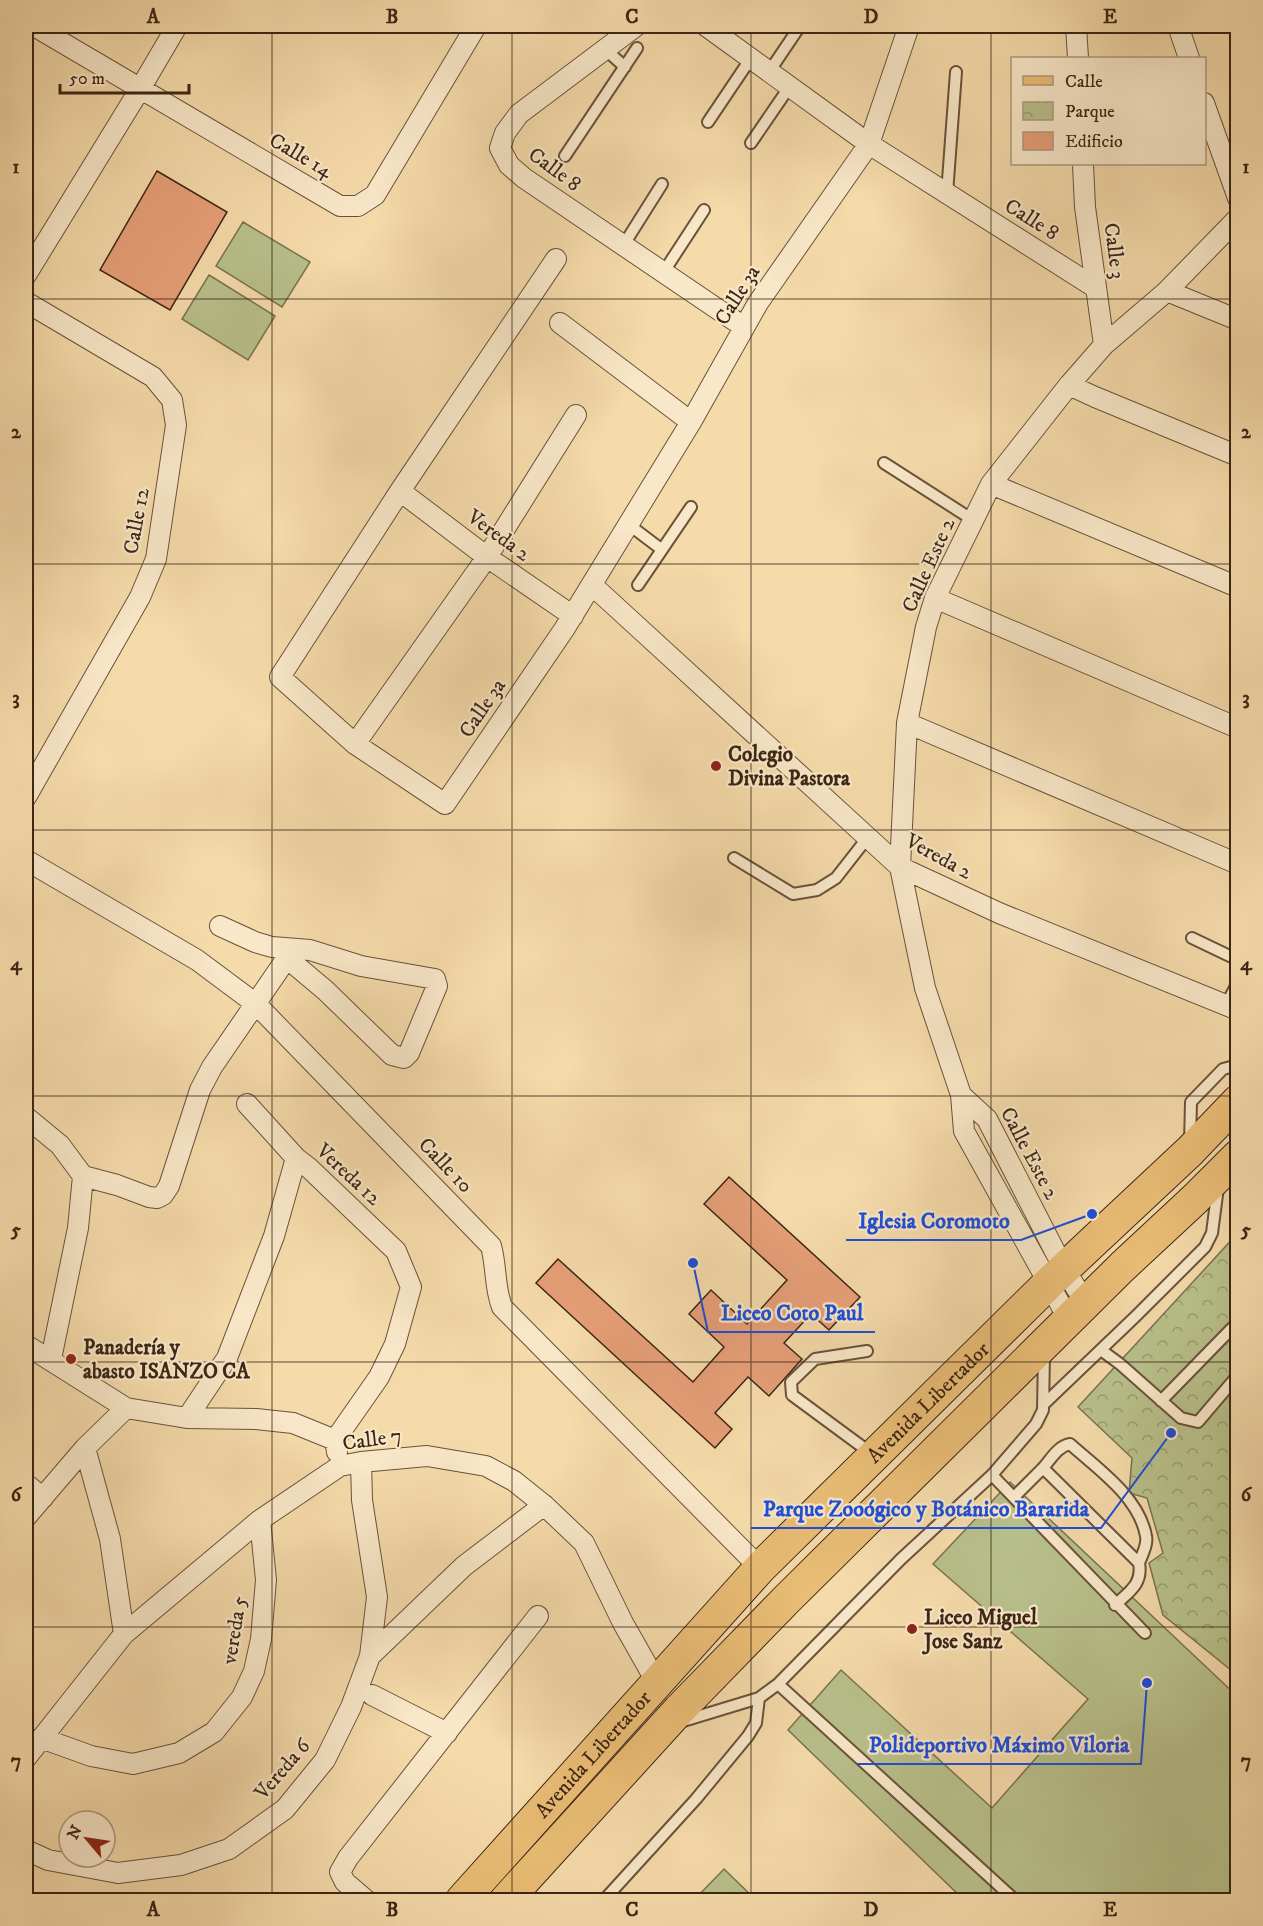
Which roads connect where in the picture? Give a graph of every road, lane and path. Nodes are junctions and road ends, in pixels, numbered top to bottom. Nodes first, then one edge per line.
1 (34, 26) edge
2 (177, 26) edge
3 (476, 26) edge
4 (636, 26) edge
5 (706, 26) edge
6 (800, 26) edge
7 (909, 26) edge
8 (1076, 26) edge
9 (1178, 26) edge
10 (637, 48) dead end
11 (606, 50) junction
12 (1078, 57) edge
13 (1189, 57) edge
14 (751, 58) junction
15 (625, 67) junction
16 (770, 72) junction
17 (956, 72) dead end
18 (790, 86) junction
19 (140, 90) junction
20 (1206, 108) edge
21 (708, 122) dead end
22 (751, 143) dead end
23 (869, 144) junction
24 (565, 156) dead end
25 (1083, 165) edge
26 (662, 184) dead end
27 (947, 195) junction
28 (1238, 198) edge
29 (704, 210) dead end
30 (1238, 218) edge
31 (623, 246) junction
32 (556, 259) dead end
33 (663, 273) junction
34 (26, 275) edge
35 (1096, 288) junction
36 (1167, 291) junction
37 (26, 302) edge
38 (1238, 320) edge
39 (560, 323) dead end
40 (744, 327) junction
41 (1104, 345) junction
42 (1069, 385) junction
43 (576, 415) dead end
44 (692, 422) junction
45 (1238, 456) edge
46 (884, 463) dead end
47 (991, 484) junction
48 (400, 491) junction
49 (691, 507) dead end
50 (974, 520) junction
51 (628, 525) junction
52 (662, 549) junction
53 (487, 557) junction
54 (592, 585) junction
55 (638, 585) dead end
56 (1238, 587) edge
57 (935, 598) junction
58 (573, 616) junction
59 (907, 723) junction
60 (1238, 728) edge
61 (355, 744) junction
62 (26, 797) edge
63 (868, 837) junction
64 (734, 858) dead end
65 (26, 860) edge
66 (1238, 864) edge
67 (900, 867) junction
68 (220, 926) dead end
69 (1192, 938) dead end
70 (290, 954) junction
71 (1238, 960) edge
72 (1238, 982) edge
73 (256, 1004) junction
74 (1232, 1008) edge
75 (1238, 1065) edge
76 (1238, 1101) edge
77 (248, 1104) dead end
78 (26, 1117) edge
79 (1190, 1151) junction
80 (296, 1158) junction
81 (1229, 1166) edge
82 (83, 1176) junction
83 (1057, 1276) junction
84 (1078, 1312) junction
85 (1238, 1322) edge
86 (1045, 1344) junction
87 (26, 1345) edge
88 (1101, 1350) junction
89 (867, 1351) dead end
90 (51, 1359) junction
91 (1238, 1375) edge
92 (1161, 1401) junction
93 (1043, 1405) junction
94 (126, 1408) junction
95 (188, 1418) junction
96 (335, 1440) junction
97 (85, 1448) junction
98 (874, 1456) junction
99 (361, 1462) junction
100 (340, 1466) junction
101 (1043, 1468) junction
102 (992, 1475) junction
103 (26, 1484) edge
104 (1014, 1497) junction
105 (43, 1498) junction
106 (544, 1505) junction
107 (26, 1517) edge
108 (260, 1520) junction
109 (1139, 1563) junction
110 (760, 1568) junction
111 (1115, 1605) junction
112 (538, 1616) dead end
113 (1145, 1633) dead end
114 (124, 1634) junction
115 (370, 1656) junction
116 (657, 1683) junction
117 (778, 1684) junction
118 (372, 1695) dead end
119 (759, 1698) junction
120 (665, 1726) junction
121 (447, 1733) junction
122 (41, 1738) junction
123 (26, 1758) edge
124 (26, 1850) edge
125 (366, 1900) edge
126 (462, 1900) edge
127 (506, 1900) edge
128 (604, 1900) edge
129 (1015, 1900) edge

1 - 19 street, Calle 14
2 - 19 street
3 - 19 street, Calle 14
4 - 11 street, Calle 8
5 - 14 street, Calle 8
6 - 16 lane
7 - 23 street, Calle 3a
8 - 12 street
9 - 13 street
10 - 15 lane
11 - 15 lane
11 - 31 street, Calle 8
14 - 16 street, Calle 8
14 - 21 lane
15 - 24 lane
16 - 18 street, Calle 8
17 - 27 lane
18 - 22 lane
18 - 23 street, Calle 8
19 - 34 street
20 - 28 street
23 - 27 street, Calle 8
23 - 40 street, Calle 3a
25 - 35 street, Calle 3
26 - 31 lane
27 - 35 street, Calle 8
29 - 33 lane
30 - 36 street, Calle Este 2
31 - 33 street, Calle 8
32 - 48 street, Calle 3a
33 - 40 street, Calle 8
35 - 41 street, Calle 3
36 - 38 street
36 - 41 street, Calle Este 2
37 - 62 street, Calle 12
39 - 44 street
40 - 44 street, Calle 3a
41 - 42 street, Calle Este 2
42 - 45 street
42 - 47 street, Calle Este 2
43 - 53 street
44 - 51 street, Calle 3a
46 - 50 lane
47 - 50 street, Calle Este 2
47 - 56 street
48 - 53 street, Vereda 2
48 - 61 street, Calle 3a
49 - 52 lane
50 - 57 street, Calle Este 2
51 - 52 lane
51 - 54 street, Calle 3a
52 - 55 lane
53 - 58 street, Vereda 2
53 - 61 street
54 - 58 street, Calle 3a
54 - 63 street, Vereda 2
57 - 59 street, Calle Este 2
57 - 60 street
58 - 61 street, Calle 3a
59 - 66 street
59 - 67 street, Calle Este 2
63 - 64 lane
63 - 67 street, Vereda 2
65 - 73 street, Calle 10
67 - 74 street, Vereda 2
67 - 83 street, Calle Este 2
68 - 70 street
69 - 71 lane
70 - 70 street
70 - 73 street
72 - 74 lane
73 - 82 street
73 - 110 street, Calle 10
75 - 79 lane
76 - 79 main road, Avenida Libertador
77 - 80 street
78 - 82 street
79 - 83 main road, Avenida Libertador
80 - 95 street, Vereda 12
80 - 96 street, Vereda 12
81 - 84 main road, Avenida Libertador
81 - 88 lane
82 - 90 street
83 - 84 street, Calle Este 2
83 - 98 main road, Avenida Libertador
84 - 86 main road, Avenida Libertador
85 - 92 lane
86 - 93 lane
86 - 120 main road, Avenida Libertador
87 - 90 street
88 - 92 lane
88 - 93 lane
89 - 98 lane
90 - 94 street
91 - 92 lane
93 - 102 lane
94 - 95 street
94 - 97 street
95 - 96 street
96 - 100 street
97 - 105 street
97 - 114 street
98 - 110 main road, Avenida Libertador
99 - 100 street, Calle 7
99 - 106 street, Calle 7
99 - 115 street
100 - 108 street, Calle 7
101 - 104 lane
101 - 109 lane
101 - 109 lane
102 - 104 lane
102 - 117 lane
103 - 105 street
104 - 111 lane
105 - 107 street
106 - 115 street, Vereda 6
106 - 116 street, Calle 7
108 - 114 street, Calle 7
108 - 122 street, vereda 5
109 - 111 lane
110 - 116 main road, Avenida Libertador
111 - 113 lane
112 - 121 street
114 - 122 street, Calle 7
115 - 124 street, Vereda 6
116 - 126 main road, Avenida Libertador
117 - 119 lane
117 - 129 lane
118 - 121 street
119 - 120 lane
119 - 128 lane
120 - 127 main road, Avenida Libertador
121 - 125 street
122 - 123 street, Calle 7

